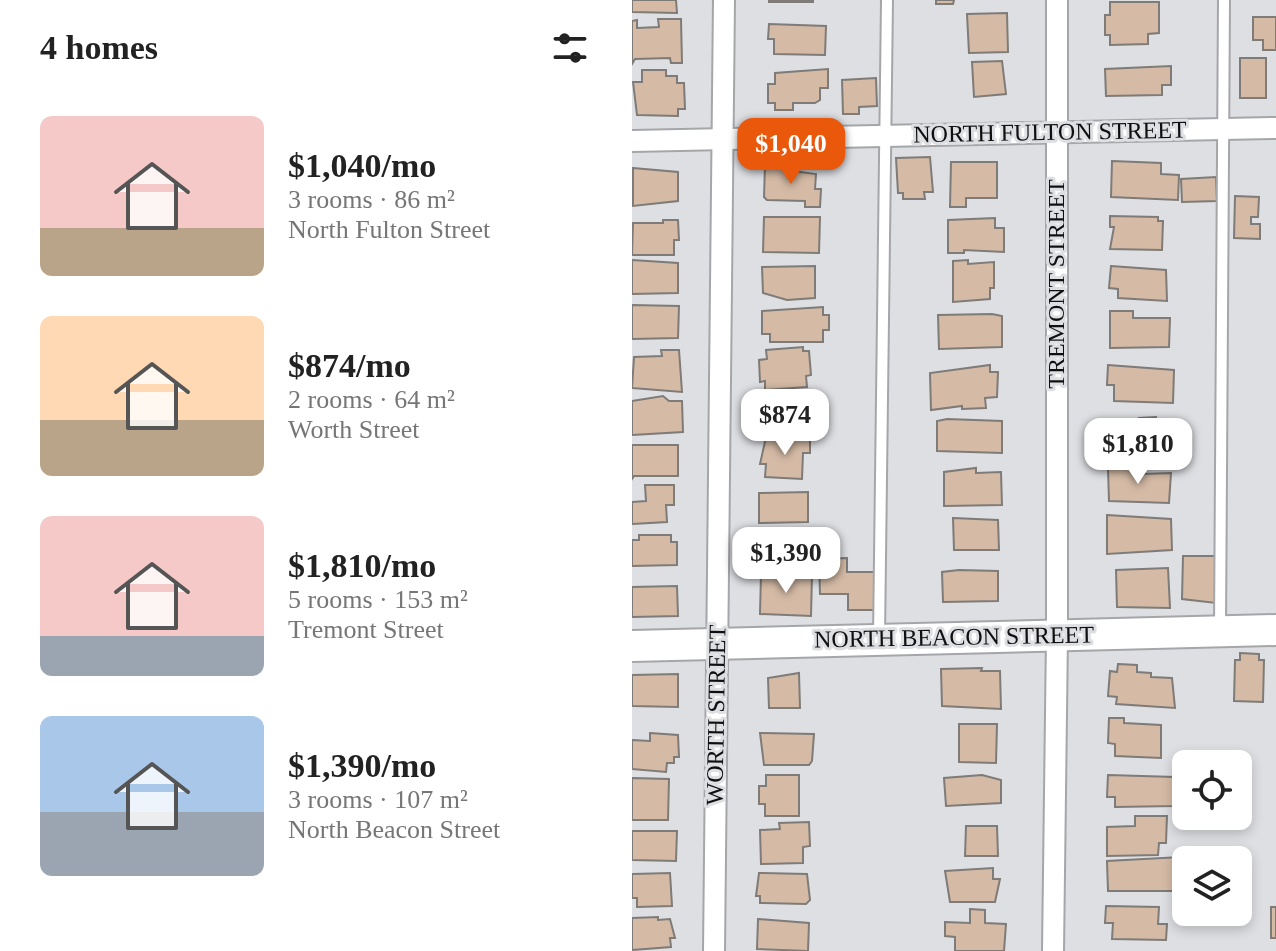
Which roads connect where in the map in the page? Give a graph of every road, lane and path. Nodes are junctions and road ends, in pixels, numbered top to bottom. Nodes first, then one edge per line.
1 (724, 0) edge
2 (887, 0) edge
3 (1057, 0) edge
4 (1224, 0) edge
5 (1276, 128) edge
6 (1224, 129) junction
7 (1055, 133) junction
8 (885, 135) junction
9 (723, 138) junction
10 (632, 141) edge
11 (1276, 630) edge
12 (1220, 631) junction
13 (1057, 635) junction
14 (879, 639) junction
15 (716, 643) junction
16 (632, 646) edge
17 (714, 951) edge
18 (1053, 951) edge

1 - 9 street, WORTH STREET
2 - 8 lane
3 - 7 street, TREMONT STREET
4 - 6 lane
5 - 6 street, NORTH FULTON STREET
6 - 7 street, NORTH FULTON STREET
6 - 12 lane
7 - 8 street, NORTH FULTON STREET
7 - 13 street, TREMONT STREET
8 - 9 street, NORTH FULTON STREET
8 - 14 lane
9 - 10 street, NORTH FULTON STREET
9 - 15 street, WORTH STREET
11 - 12 street, NORTH BEACON STREET
12 - 13 street, NORTH BEACON STREET
13 - 14 street, NORTH BEACON STREET
13 - 18 street, TREMONT STREET
14 - 15 street, NORTH BEACON STREET
15 - 16 street, NORTH BEACON STREET
15 - 17 street, WORTH STREET

